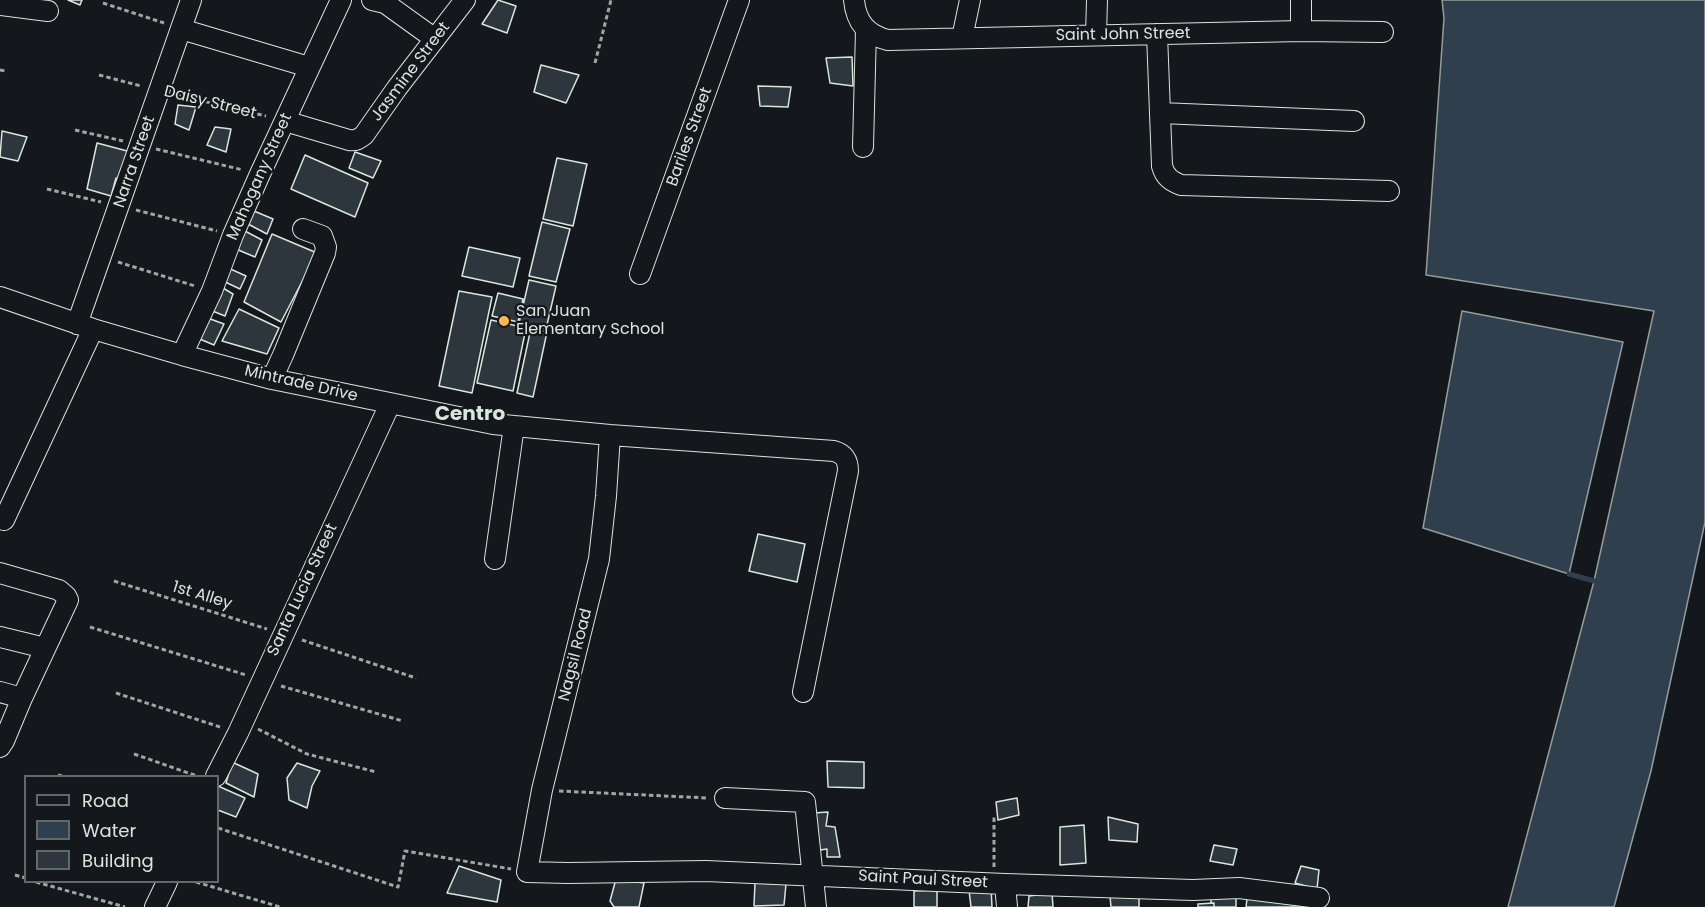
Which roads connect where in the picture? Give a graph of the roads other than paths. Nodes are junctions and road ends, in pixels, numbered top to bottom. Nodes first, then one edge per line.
1 (191, 0) edge
2 (341, 0) edge
3 (372, 0) edge
4 (465, 0) edge
5 (854, 0) edge
6 (970, 0) edge
7 (1097, 0) edge
8 (1301, 0) edge
9 (732, 2) edge
10 (0, 5) edge
11 (48, 11) dead end
12 (181, 29) junction
13 (866, 30) junction
14 (1301, 31) junction
15 (1383, 32) dead end
16 (1157, 34) junction
17 (1096, 35) junction
18 (962, 38) junction
19 (435, 39) junction
20 (309, 67) junction
21 (1160, 113) junction
22 (285, 121) junction
23 (1354, 121) dead end
24 (863, 147) dead end
25 (1389, 191) dead end
26 (303, 229) dead end
27 (640, 274) dead end
28 (0, 297) edge
29 (85, 326) junction
30 (182, 356) junction
31 (272, 379) junction
32 (390, 404) junction
33 (514, 426) junction
34 (610, 435) junction
35 (4, 520) dead end
36 (495, 559) dead end
37 (0, 573) edge
38 (0, 637) edge
39 (45, 648) junction
40 (0, 692) edge
41 (803, 692) dead end
42 (22, 698) junction
43 (0, 747) edge
44 (217, 775) edge
45 (725, 798) road end
46 (526, 872) joint
47 (813, 875) junction
48 (167, 883) edge
49 (999, 884) junction
50 (1193, 898) edge
51 (1319, 898) dead end
52 (155, 907) edge
53 (816, 907) edge
54 (1007, 907) edge

1 - 12 street, Narra Street
2 - 20 street, Mahogany Street
3 - 19 street
4 - 19 street, Jasmine Street
5 - 13 street
6 - 18 street
7 - 17 street
8 - 14 street
9 - 27 street, Bariles Street
10 - 11 street
12 - 20 street
12 - 29 street, Narra Street
13 - 18 street, Saint John Street
13 - 24 street
14 - 15 street, Saint John Street
14 - 16 street, Saint John Street
16 - 17 street, Saint John Street
16 - 21 street
17 - 18 street, Saint John Street
19 - 22 street, Jasmine Street
20 - 22 street, Mahogany Street
21 - 23 street
21 - 25 street
22 - 30 street, Mahogany Street
26 - 31 street
28 - 29 street, Mintrade Drive
29 - 30 street, Mintrade Drive
29 - 35 street, Narra Street
30 - 31 street, Mintrade Drive
31 - 32 street, Mintrade Drive
32 - 33 street, Mintrade Drive
32 - 44 street, Santa Lucia Street
33 - 34 street, Mintrade Drive
33 - 36 street
34 - 41 street, Mintrade Drive
34 - 46 street, Nagsil Road
37 - 39 street
38 - 39 street
39 - 42 street
40 - 42 street
42 - 43 street
45 - 47 street
46 - 47 street, Saint Paul Street
47 - 49 street, Saint Paul Street
47 - 53 street
48 - 52 street
49 - 50 street, Saint Paul Street
49 - 54 street
50 - 51 street, Saint Paul Street

